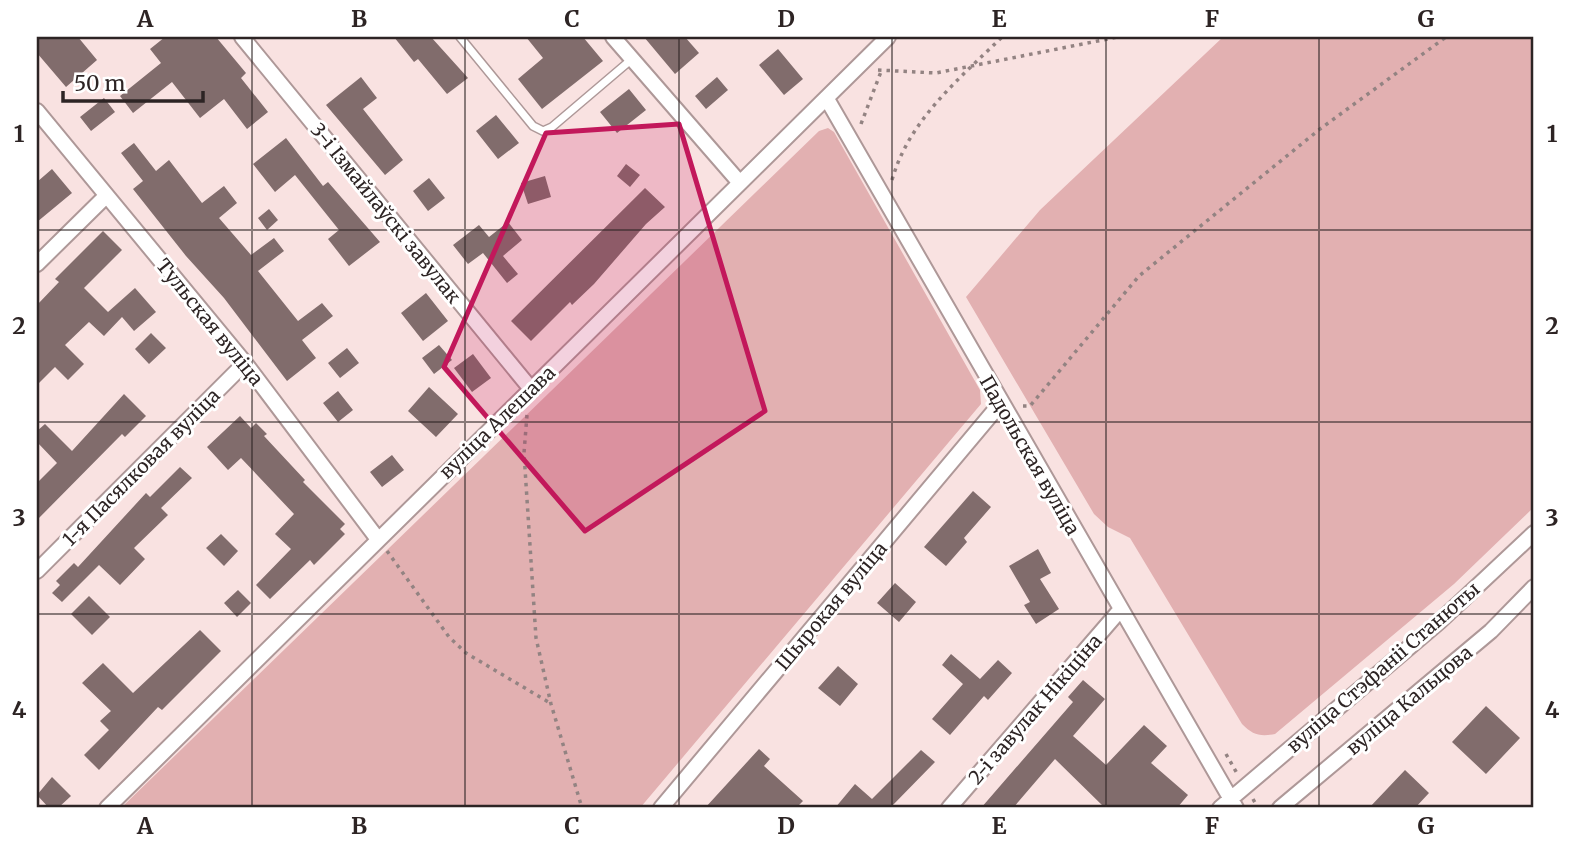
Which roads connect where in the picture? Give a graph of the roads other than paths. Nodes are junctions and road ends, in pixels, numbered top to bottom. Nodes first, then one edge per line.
1 (242, 37) edge
2 (460, 37) edge
3 (613, 37) edge
4 (884, 38) edge
5 (632, 59) junction
6 (827, 99) junction
7 (37, 111) edge
8 (740, 183) junction
9 (106, 196) junction
10 (37, 264) edge
11 (245, 363) junction
12 (531, 389) junction
13 (1000, 404) junction
14 (1534, 533) edge
15 (377, 538) junction
16 (37, 571) edge
17 (1534, 587) edge
18 (1121, 609) junction
19 (1229, 805) edge
20 (107, 808) edge
21 (661, 808) edge
22 (949, 808) edge
23 (1280, 808) edge

1 - 12 street, 3-і Ізмайлаўскі завулак
2 - 5 lane
3 - 5 street
4 - 6 street, вуліца Алешава
5 - 8 street
6 - 8 street, вуліца Алешава
6 - 13 street, Падольская вуліца
7 - 9 street, Тульская вуліца
8 - 12 street, вуліца Алешава
9 - 10 street
9 - 11 street, Тульская вуліца
11 - 15 street, Тульская вуліца
11 - 16 street, 1-я Пасялковая вуліца
12 - 15 street, вуліца Алешава
13 - 18 street, Падольская вуліца
13 - 21 street, Шырокая вуліца
14 - 19 street, вуліца Стэфаніі Станюты
15 - 20 street, вуліца Алешава
17 - 23 street, вуліца Кальцова
18 - 19 street, Падольская вуліца
18 - 22 street, 2-і завулак Нікіціна

